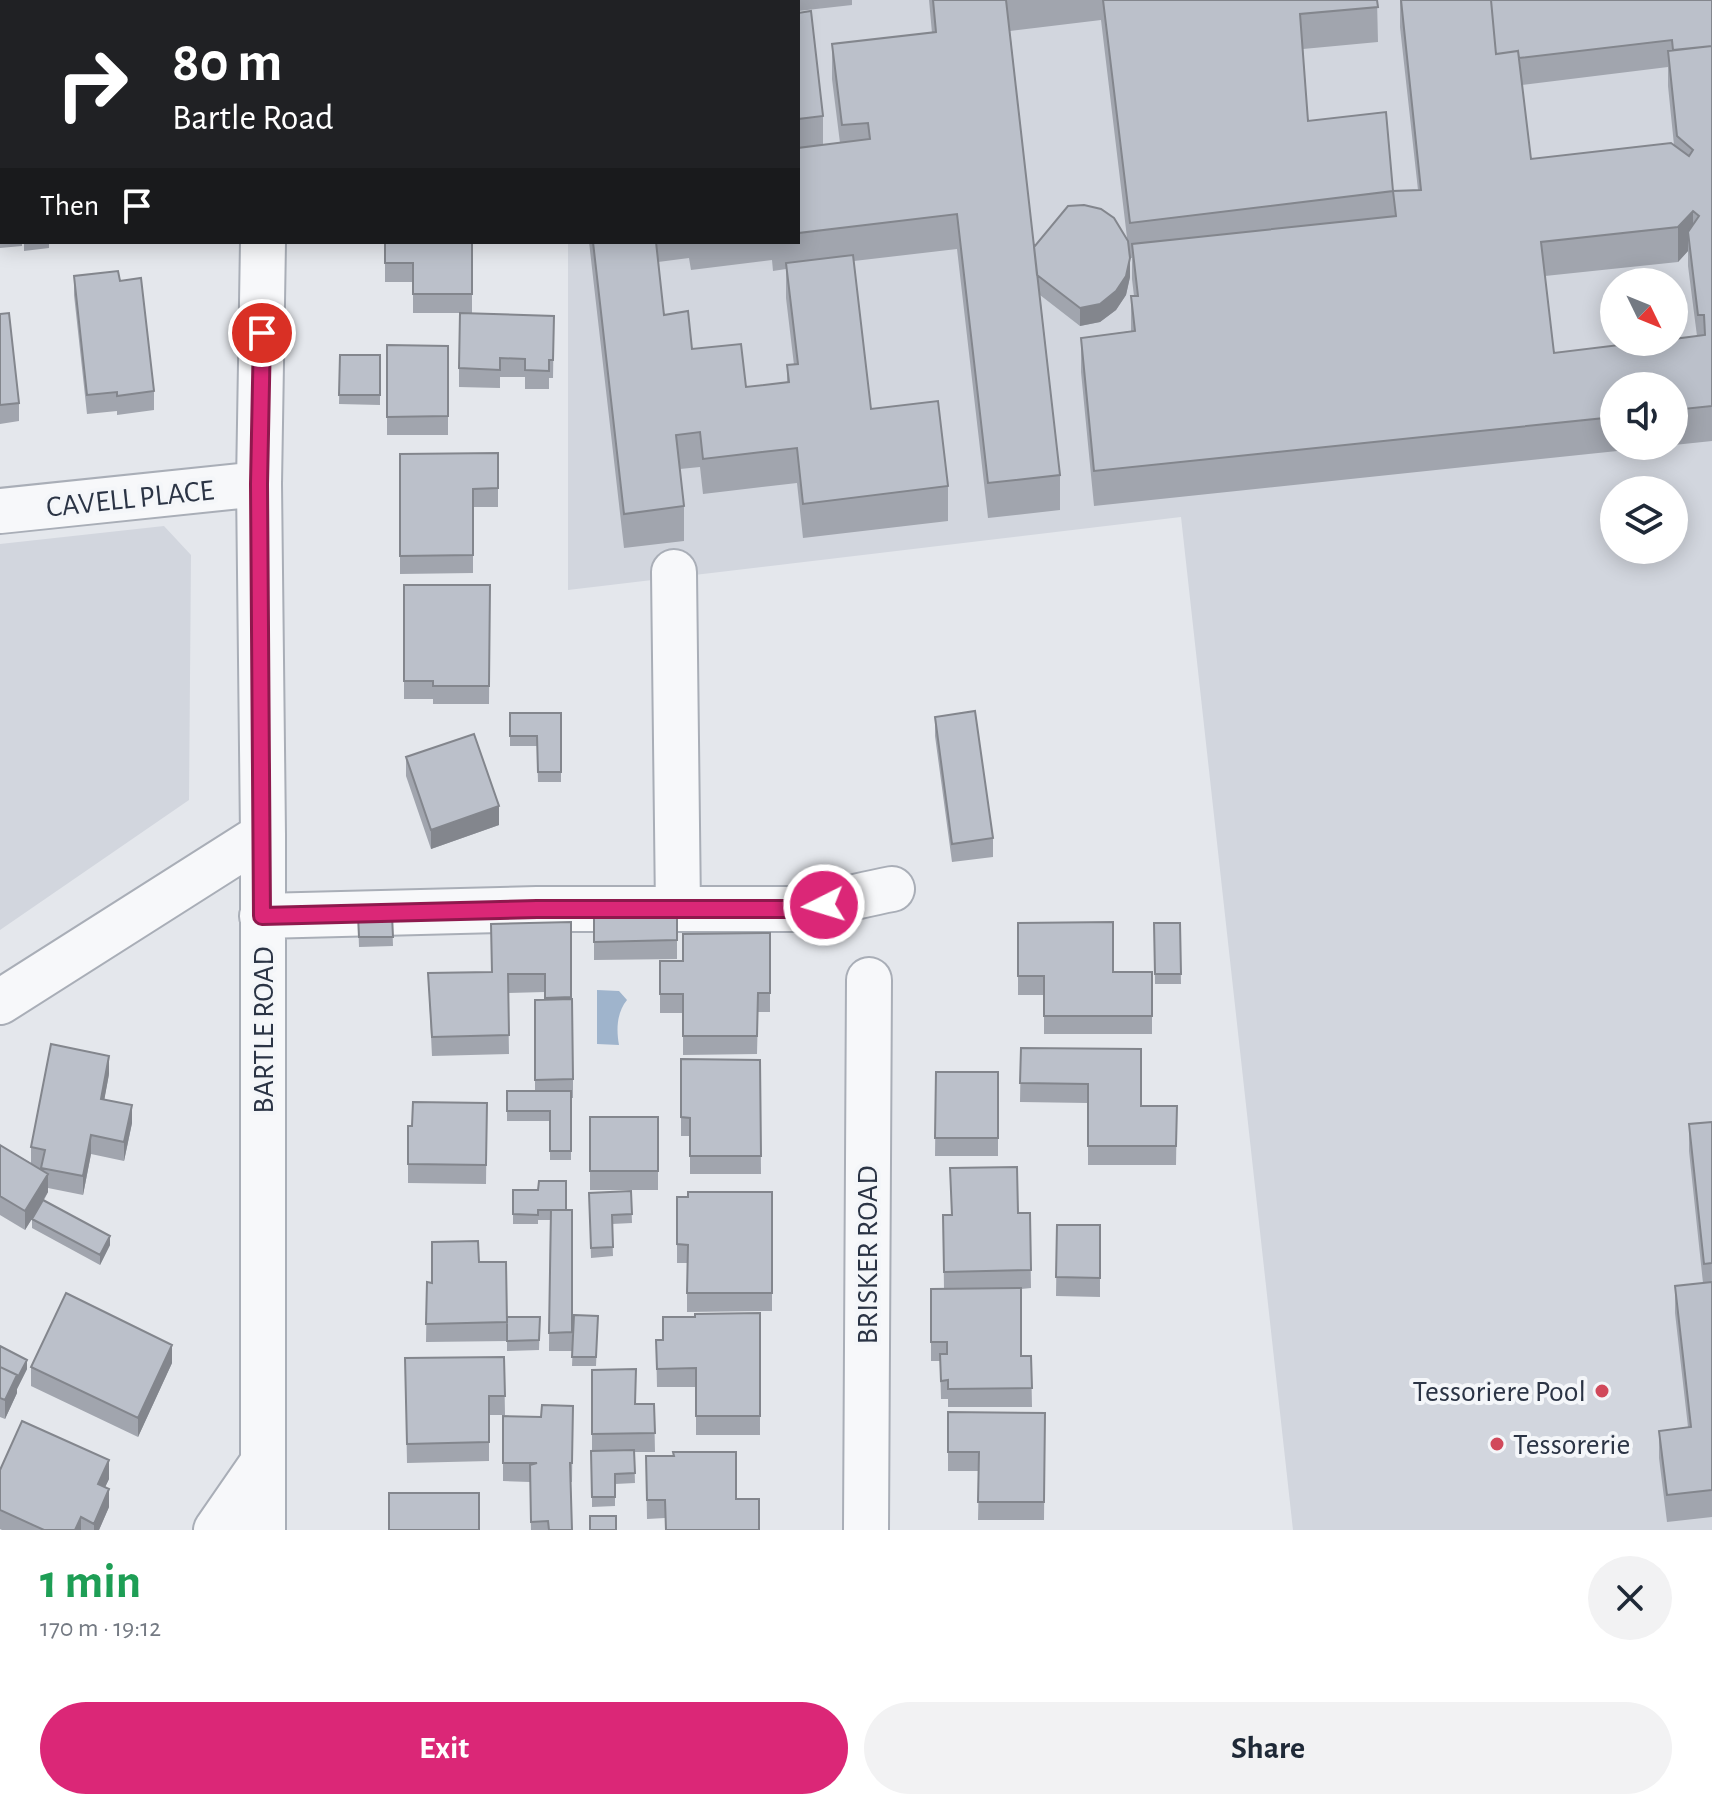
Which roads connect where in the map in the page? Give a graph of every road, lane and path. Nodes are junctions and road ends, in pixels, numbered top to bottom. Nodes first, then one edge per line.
1 (263, 244) edge
2 (259, 484) junction
3 (0, 511) edge
4 (674, 572) dead end
5 (263, 835) junction
6 (892, 889) dead end
7 (678, 909) junction
8 (262, 916) junction
9 (869, 980) dead end
10 (0, 1002) edge
11 (263, 1462) junction
12 (216, 1530) edge
13 (263, 1530) edge
14 (866, 1530) edge

1 - 2 street, BARTLE ROAD
2 - 3 street, CAVELL PLACE
2 - 5 street, BARTLE ROAD
4 - 7 street
5 - 8 street, BARTLE ROAD
5 - 10 street
6 - 7 street
7 - 8 street
8 - 11 street, BARTLE ROAD
9 - 14 street, BRISKER ROAD
11 - 12 street
11 - 13 street, BARTLE ROAD

